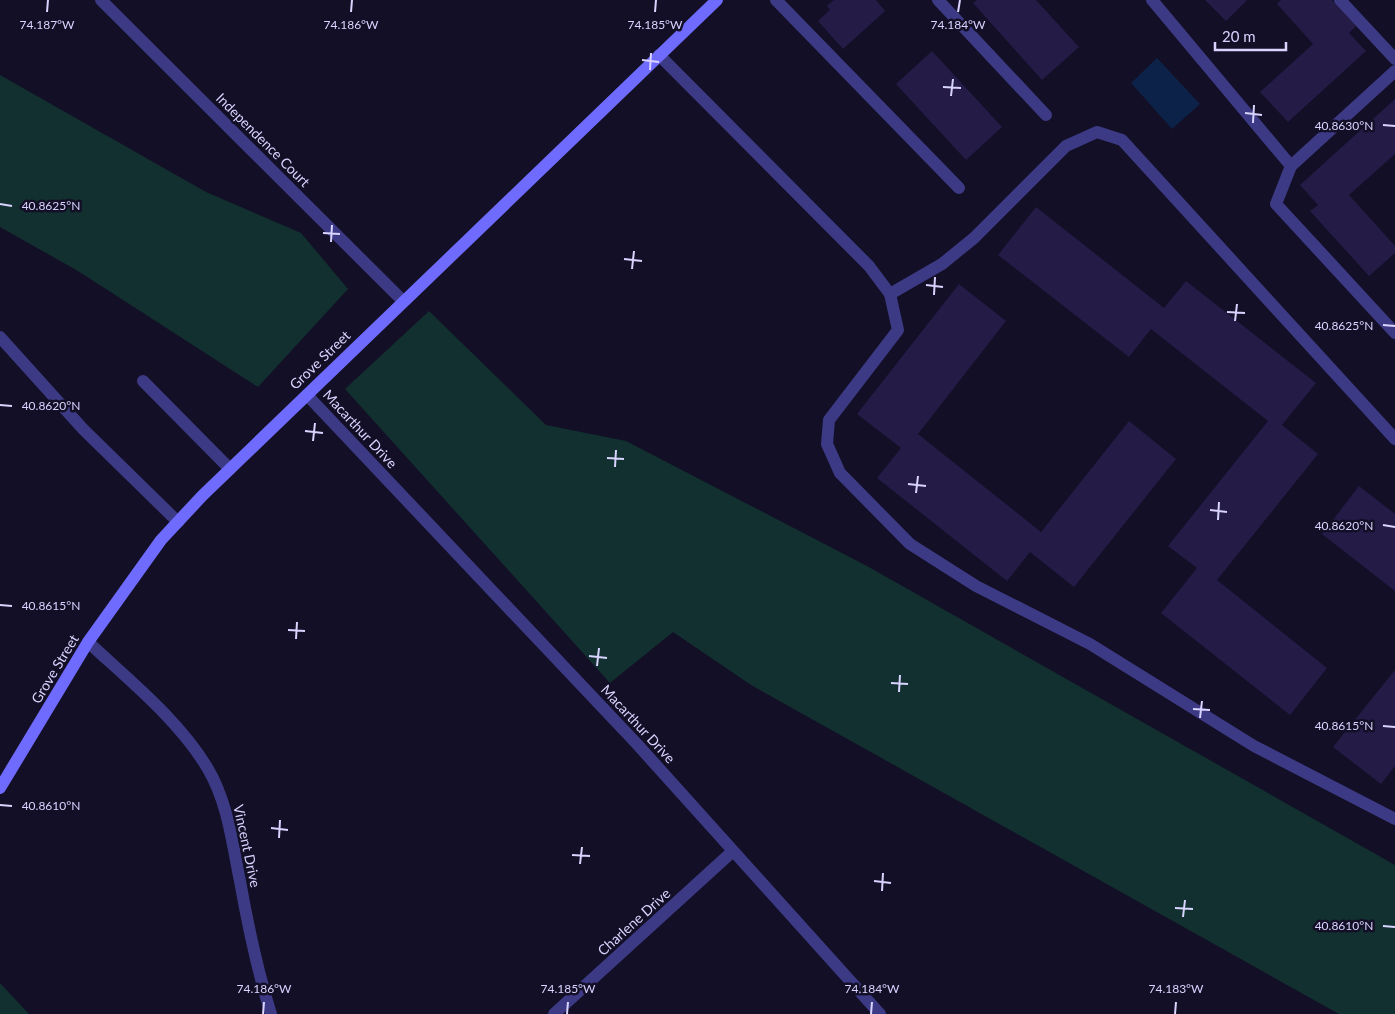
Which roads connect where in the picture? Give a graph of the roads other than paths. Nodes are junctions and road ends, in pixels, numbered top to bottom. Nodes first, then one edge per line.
1 (101, 0) edge
2 (717, 0) edge
3 (776, 0) edge
4 (938, 0) edge
5 (1152, 0) edge
6 (1340, 0) edge
7 (659, 55) junction
8 (1395, 59) edge
9 (1395, 71) edge
10 (1046, 116) dead end
11 (1291, 166) junction
12 (959, 188) dead end
13 (890, 294) junction
14 (403, 301) junction
15 (1395, 333) edge
16 (0, 337) edge
17 (143, 381) dead end
18 (307, 395) junction
19 (1395, 439) edge
20 (230, 469) junction
21 (178, 522) junction
22 (88, 642) junction
23 (0, 788) edge
24 (1395, 819) edge
25 (733, 851) junction
26 (271, 1014) edge
27 (554, 1014) edge
28 (880, 1014) edge

1 - 14 street, Independence Court
2 - 7 street, Grove Street
3 - 12 street
4 - 10 street
5 - 11 street
6 - 8 street
7 - 13 street
7 - 14 street, Grove Street
9 - 11 street
11 - 15 street
13 - 19 street
13 - 24 street
14 - 18 street, Grove Street
16 - 21 street
17 - 20 street
18 - 20 street, Grove Street
18 - 25 street, Macarthur Drive
20 - 21 street, Grove Street
21 - 22 street, Grove Street
22 - 23 street, Grove Street
22 - 26 street, Vincent Drive
25 - 27 street, Charlene Drive
25 - 28 street, Macarthur Drive

